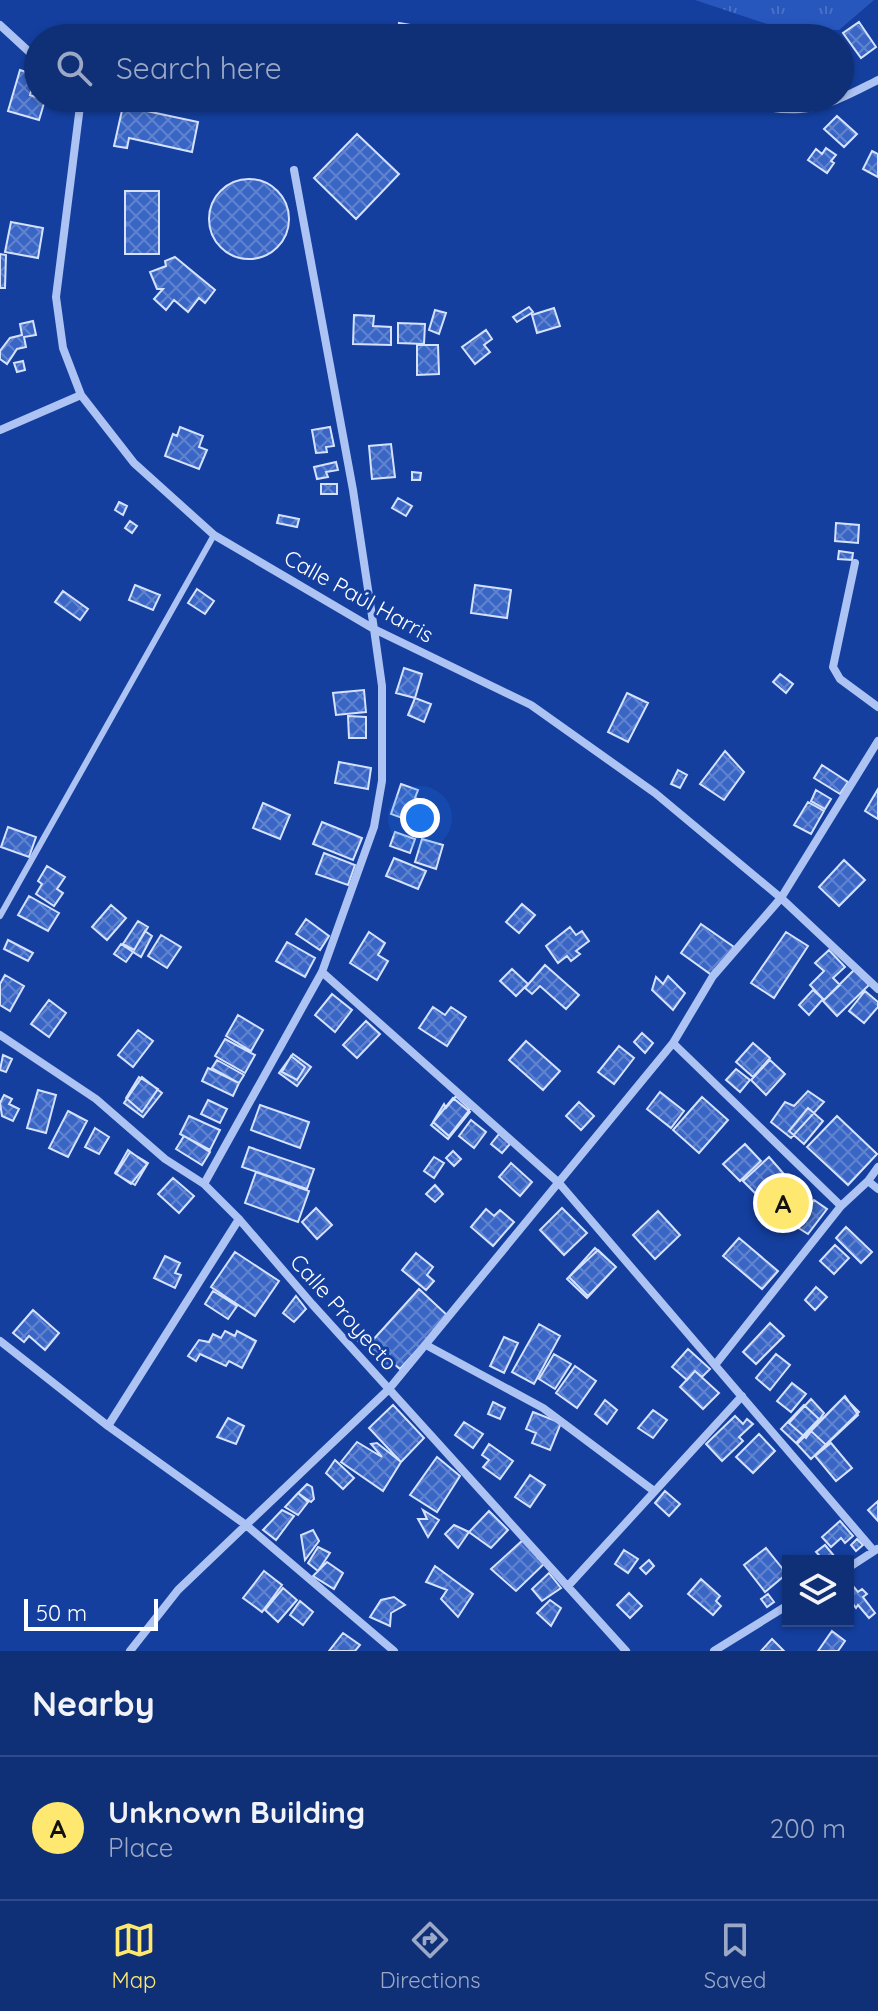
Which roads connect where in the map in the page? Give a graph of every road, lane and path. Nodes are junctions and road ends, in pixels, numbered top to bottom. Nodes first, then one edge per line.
1 (0, 25) edge
2 (24, 47) edge
3 (878, 80) edge
4 (854, 92) edge
5 (79, 112) edge
6 (294, 170) dead end
7 (81, 395) junction
8 (0, 430) edge
9 (214, 535) junction
10 (855, 563) dead end
11 (374, 629) junction
12 (878, 707) edge
13 (878, 741) edge
14 (781, 898) junction
15 (0, 916) edge
16 (322, 972) junction
17 (878, 988) edge
18 (0, 1035) edge
19 (673, 1043) junction
20 (878, 1167) edge
21 (868, 1181) junction
22 (559, 1183) junction
23 (204, 1184) junction
24 (878, 1189) edge
25 (841, 1206) junction
26 (239, 1219) junction
27 (0, 1341) edge
28 (426, 1345) junction
29 (715, 1365) junction
30 (389, 1389) junction
31 (742, 1396) junction
32 (108, 1426) junction
33 (654, 1491) junction
34 (246, 1525) junction
35 (876, 1550) edge
36 (854, 1564) edge
37 (568, 1586) junction
38 (782, 1609) edge
39 (130, 1651) edge
40 (394, 1651) edge
41 (626, 1651) edge
42 (714, 1651) edge

1 - 2 street
3 - 4 street
5 - 7 street, Calle Paúl Harris
6 - 11 street
7 - 8 street
7 - 9 street, Calle Paúl Harris
9 - 11 street, Calle Paúl Harris
9 - 15 lane
10 - 12 street
11 - 14 street, Calle Paúl Harris
11 - 16 street
13 - 14 street
14 - 17 street, Calle Paúl Harris
14 - 19 street
16 - 22 street
16 - 23 street
18 - 23 street, Calle Proyecto
19 - 22 street
19 - 25 street
20 - 21 street
21 - 24 street
21 - 25 street
22 - 28 street
22 - 29 street
23 - 26 street, Calle Proyecto
25 - 29 street
26 - 30 street, Calle Proyecto
26 - 32 street
27 - 32 street
28 - 30 street
28 - 33 street
29 - 31 street
30 - 34 street
30 - 37 street, Calle Proyecto
31 - 33 street
31 - 35 street
32 - 34 street
33 - 37 street
34 - 39 street
34 - 40 street
35 - 36 street
37 - 41 street, Calle Proyecto
38 - 42 street

